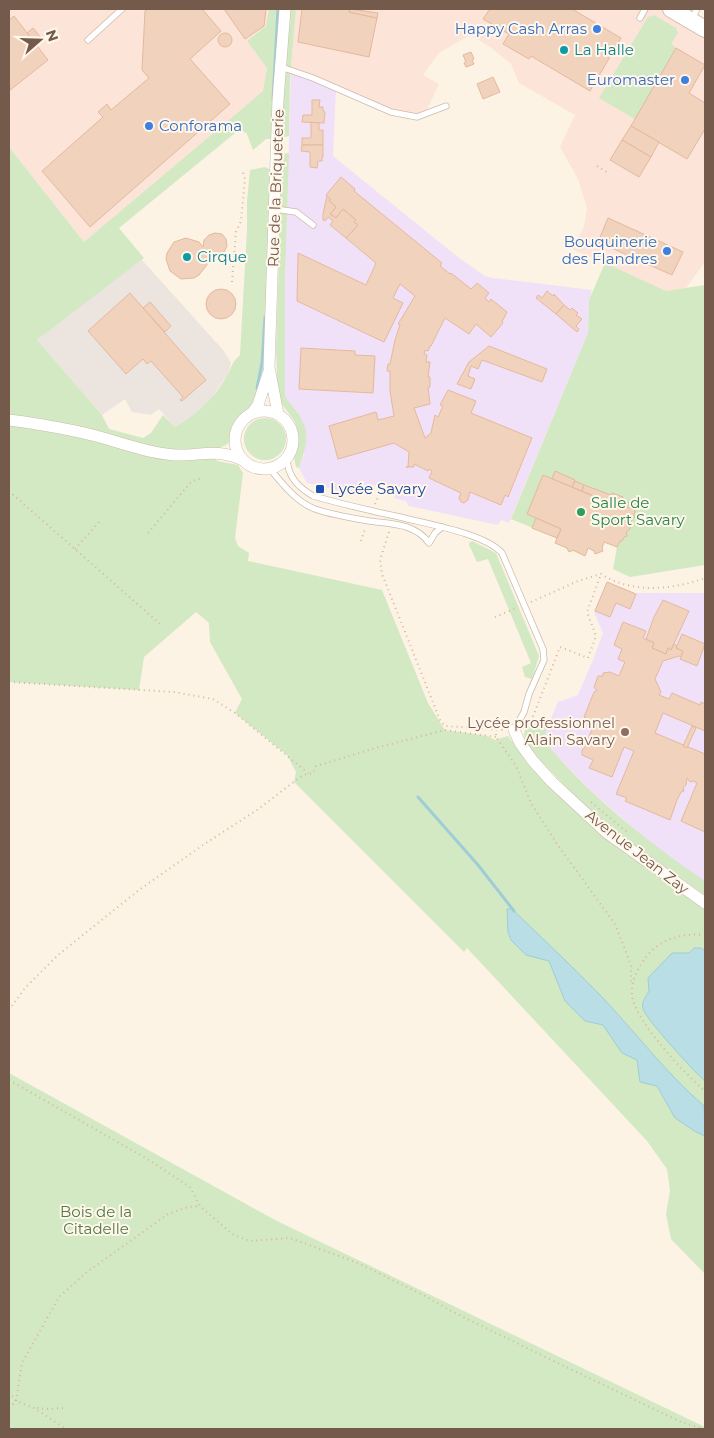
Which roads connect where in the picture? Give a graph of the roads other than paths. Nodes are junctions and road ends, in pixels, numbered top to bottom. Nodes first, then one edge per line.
1 (122, 9) edge
2 (285, 9) edge
3 (645, 9) edge
4 (671, 9) edge
5 (640, 18) dead end
6 (705, 29) edge
7 (88, 40) dead end
8 (281, 66) junction
9 (446, 106) dead end
10 (275, 209) junction
11 (313, 225) dead end
12 (270, 367) junction
13 (252, 413) junction
14 (278, 414) junction
15 (9, 420) edge
16 (235, 438) junction
17 (210, 452) junction
18 (287, 458) junction
19 (243, 460) junction
20 (269, 468) junction
21 (442, 527) junction
22 (514, 730) joint
23 (705, 903) edge

1 - 7 lane
2 - 8 street, Rue de la Briqueterie
3 - 5 lane
4 - 6 main road
8 - 9 lane
8 - 10 street, Rue de la Briqueterie
10 - 11 lane
10 - 12 street, Rue de la Briqueterie
12 - 13 street, Rue de la Briqueterie
12 - 14 street, Rue de la Briqueterie
13 - 14 street
13 - 16 street
14 - 18 street
15 - 17 street
16 - 17 street
16 - 19 street
17 - 19 street
18 - 20 street
18 - 21 lane
19 - 20 street
20 - 21 lane
21 - 22 lane
22 - 23 street, Avenue Jean Zay

